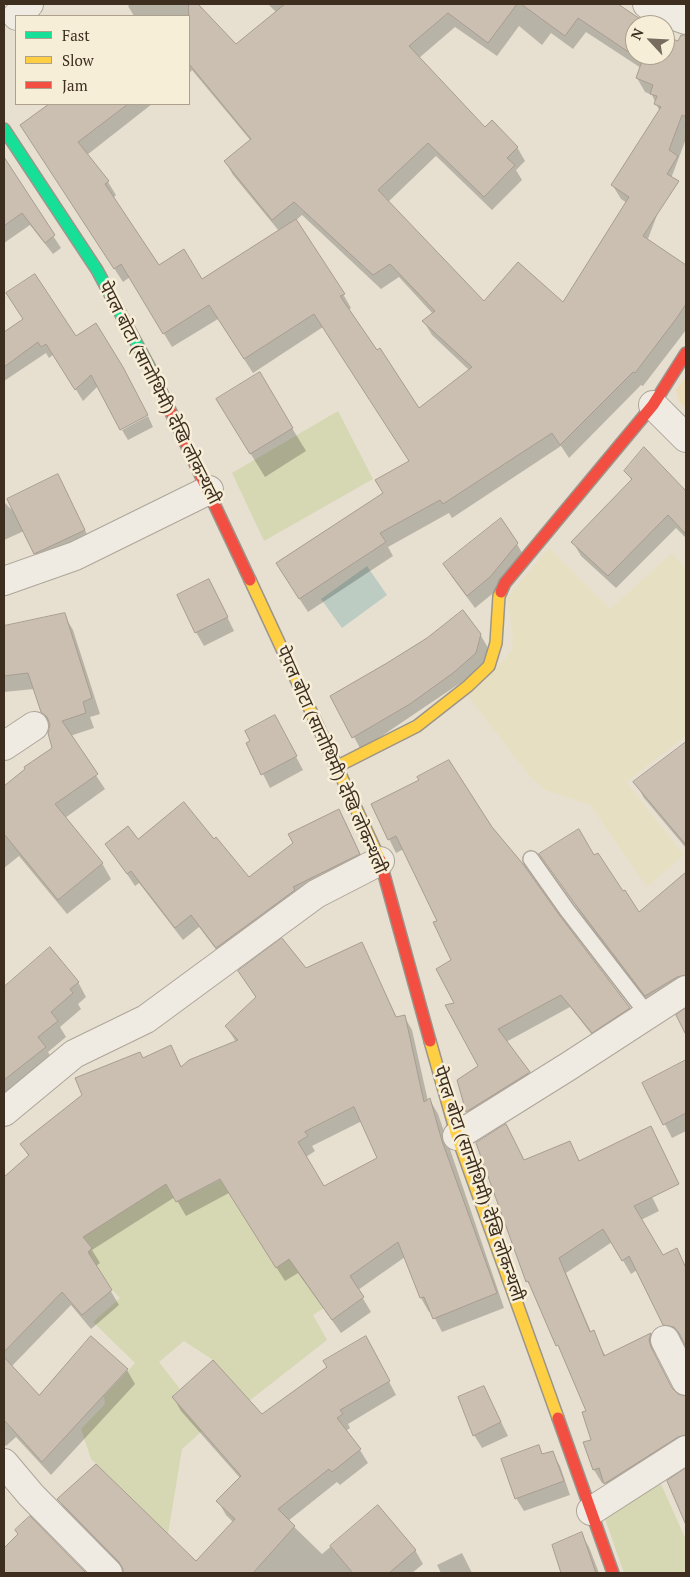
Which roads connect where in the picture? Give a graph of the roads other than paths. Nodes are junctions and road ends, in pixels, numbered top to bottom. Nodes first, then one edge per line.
1 (29, 4) edge
2 (646, 4) edge
3 (17, 15) edge
4 (15, 17) edge
5 (686, 20) edge
6 (4, 29) edge
7 (4, 130) edge
8 (686, 353) edge
9 (653, 405) junction
10 (686, 438) edge
11 (209, 490) junction
12 (4, 581) edge
13 (34, 726) dead end
14 (4, 746) edge
15 (336, 767) junction
16 (531, 859) dead end
17 (380, 861) junction
18 (686, 990) edge
19 (648, 1015) junction
20 (4, 1112) edge
21 (457, 1136) junction
22 (665, 1340) dead end
23 (686, 1381) edge
24 (686, 1450) edge
25 (4, 1463) edge
26 (591, 1511) junction
27 (108, 1573) edge
28 (613, 1573) edge

1 - 3 street
2 - 5 street
4 - 6 street
7 - 11 main road, पेपल बोटा (सानोथिमी) देखि लोकन्थली
8 - 9 main road
9 - 10 street
9 - 15 main road
11 - 12 street
11 - 15 main road, पेपल बोटा (सानोथिमी) देखि लोकन्थली
13 - 14 street
15 - 17 main road, पेपल बोटा (सानोथिमी) देखि लोकन्थली
16 - 19 lane
17 - 20 street
17 - 21 main road, पेपल बोटा (सानोथिमी) देखि लोकन्थली
18 - 19 street
19 - 21 street
21 - 26 main road, पेपल बोटा (सानोथिमी) देखि लोकन्थली
22 - 23 street
24 - 26 street
25 - 27 street
26 - 28 main road, पेपल बोटा (सानोथिमी) देखि लोकन्थली

